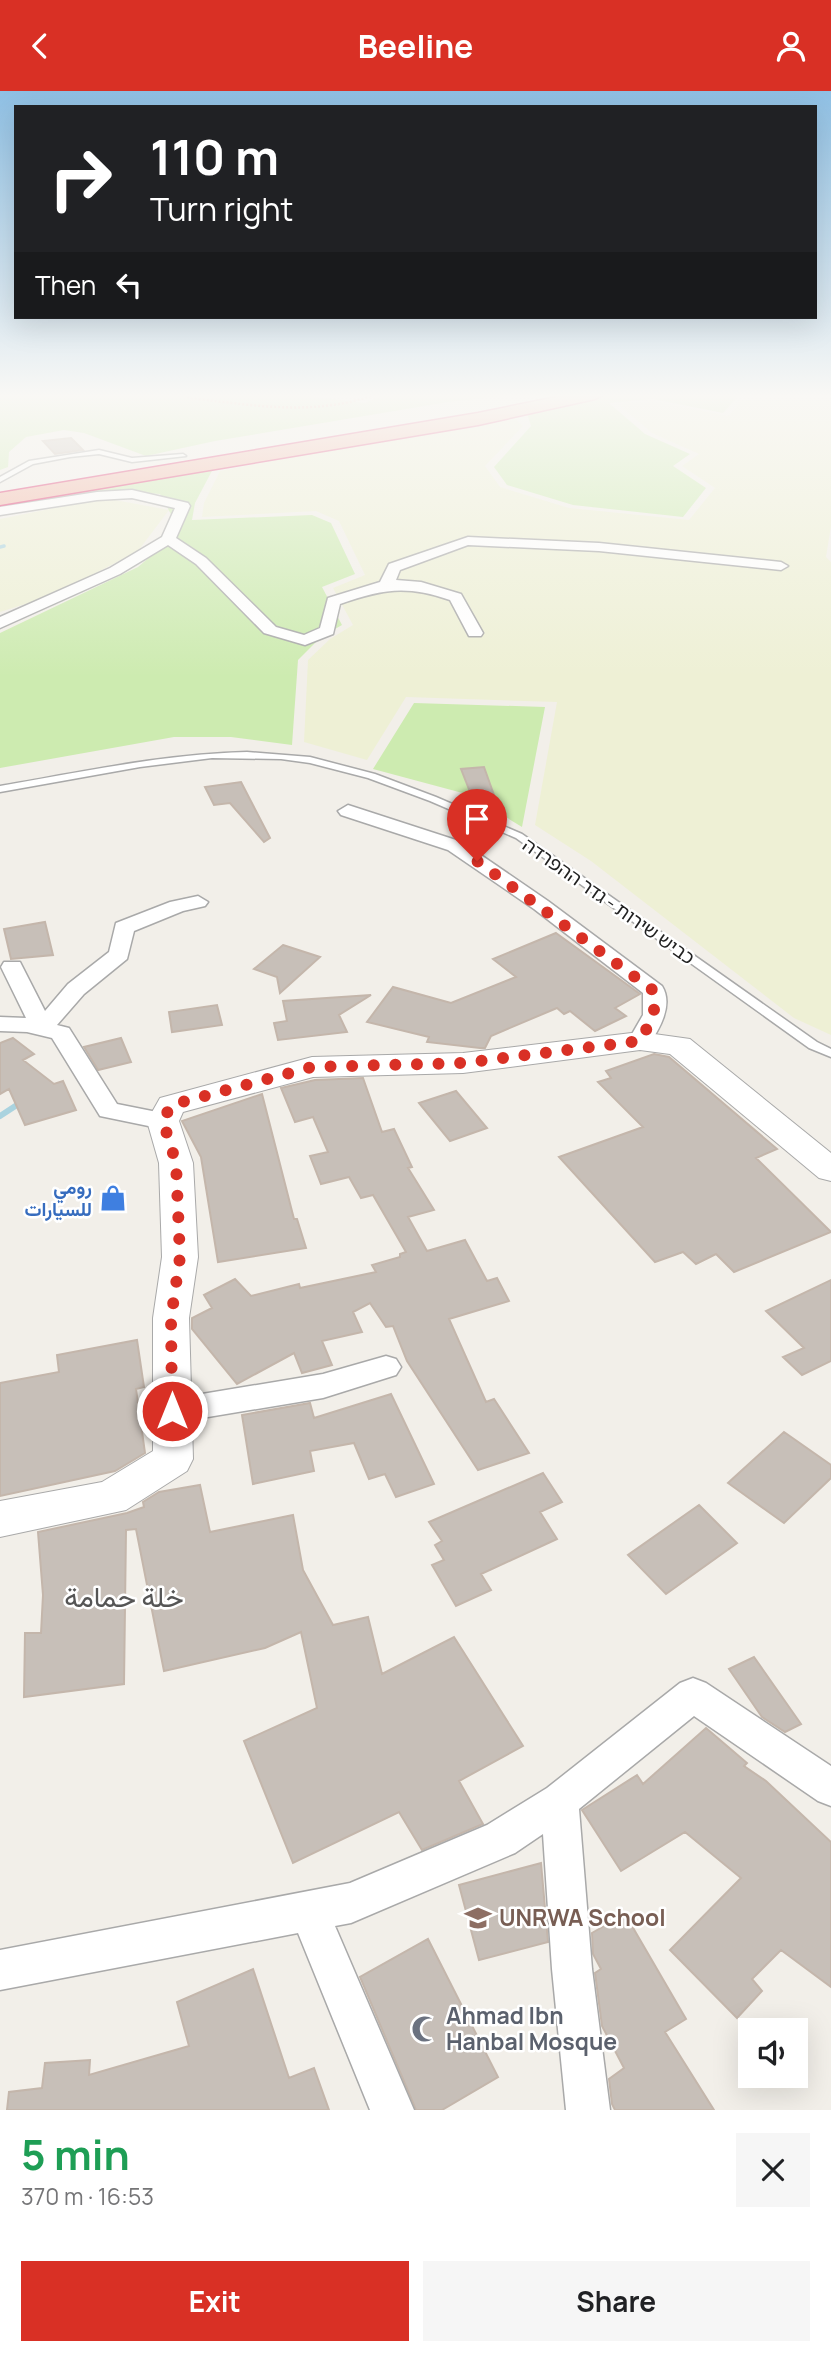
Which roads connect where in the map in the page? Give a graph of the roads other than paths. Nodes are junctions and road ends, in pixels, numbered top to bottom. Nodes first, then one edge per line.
1 (64, 488) edge
2 (0, 499) edge
3 (0, 511) edge
4 (168, 540) junction
5 (782, 566) dead end
6 (387, 583) junction
7 (0, 623) edge
8 (475, 633) dead end
9 (0, 789) edge
10 (348, 811) dead end
11 (198, 902) dead end
12 (12, 967) dead end
13 (0, 1024) edge
14 (42, 1028) junction
15 (640, 1041) junction
16 (831, 1053) edge
17 (163, 1121) junction
18 (831, 1170) edge
19 (386, 1367) dead end
20 (172, 1411) junction
21 (0, 1519) edge
22 (0, 1532) edge
23 (831, 1788) edge
24 (560, 1801) junction
25 (309, 1912) junction
26 (0, 1970) edge
27 (392, 2110) edge
28 (588, 2110) edge

1 - 2 highway
3 - 4 street
4 - 6 street
4 - 7 street
5 - 6 street
6 - 8 street
9 - 16 lane, כביש שירות - גדר ההפרדה
10 - 15 street
11 - 14 street
12 - 14 street
13 - 14 street
14 - 17 street
15 - 17 street
15 - 18 street
17 - 20 street
19 - 20 street
20 - 21 street
21 - 22 street
23 - 24 street
24 - 25 street
24 - 28 street
25 - 26 street
25 - 27 street

